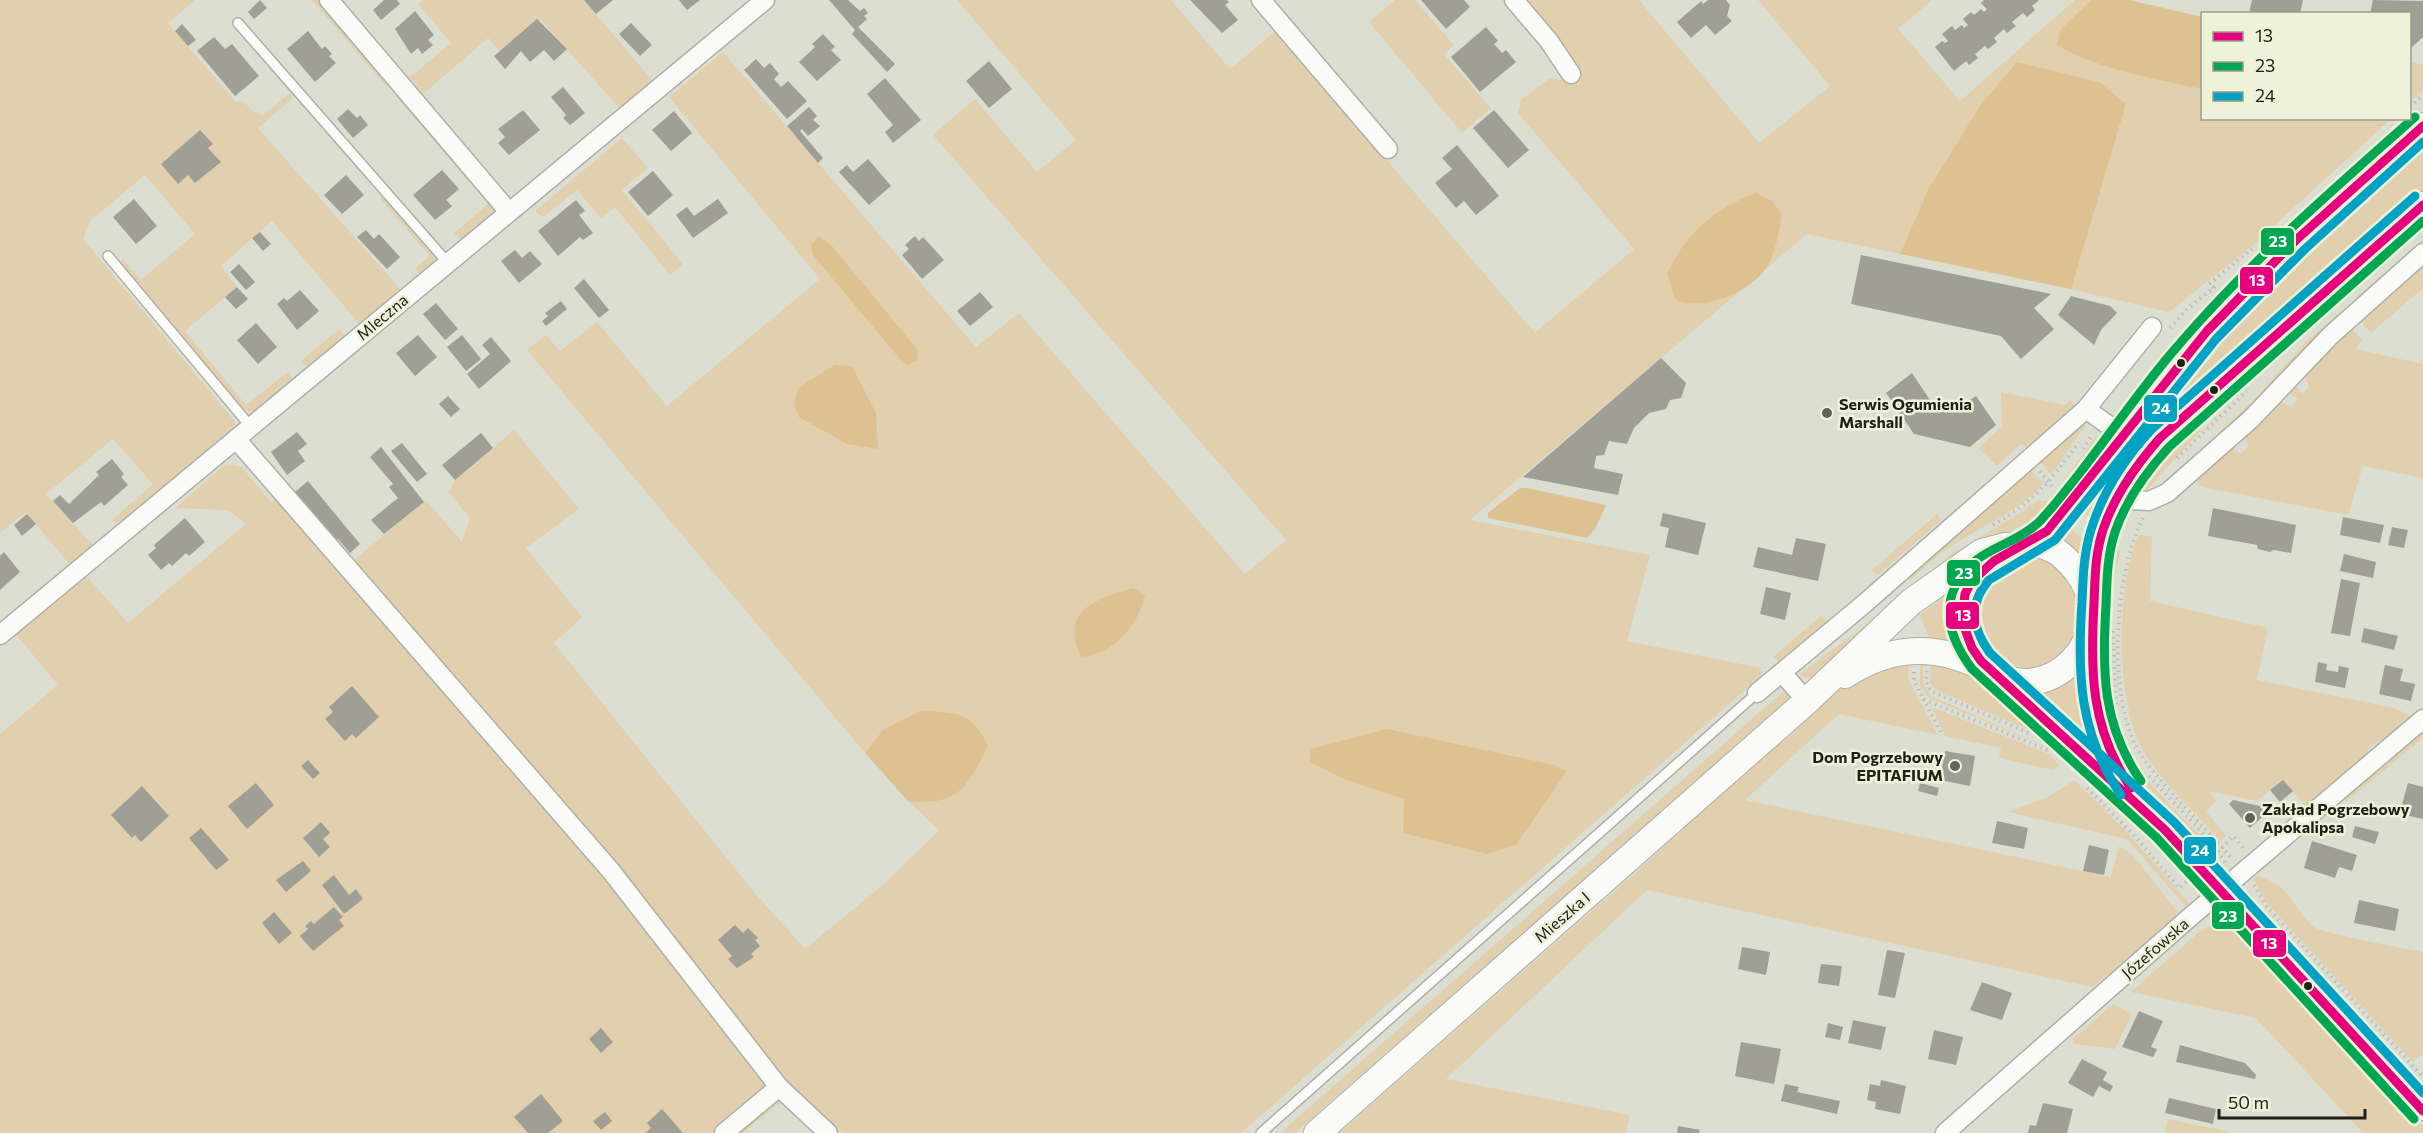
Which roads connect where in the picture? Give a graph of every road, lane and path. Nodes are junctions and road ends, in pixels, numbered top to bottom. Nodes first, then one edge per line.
1 (329, 0) edge
2 (765, 0) edge
3 (1261, 0) edge
4 (1514, 0) edge
5 (238, 23) dead end
6 (1571, 74) dead end
7 (2423, 95) edge
8 (2411, 105) edge
9 (2423, 126) edge
10 (1388, 149) dead end
11 (2423, 205) edge
12 (509, 212) junction
13 (2423, 253) edge
14 (108, 256) dead end
15 (448, 263) junction
16 (2152, 327) dead end
17 (2254, 382) dead end
18 (2086, 409) junction
19 (2226, 421) dead end
20 (251, 427) junction
21 (2122, 435) junction
22 (236, 439) junction
23 (2183, 461) dead end
24 (2173, 462) dead end
25 (2117, 499) junction
26 (2153, 500) junction
27 (2028, 545) junction
28 (2100, 613) junction
29 (0, 635) edge
30 (1921, 650) junction
31 (1782, 673) junction
32 (1994, 673) junction
33 (1757, 693) joint
34 (1923, 699) junction
35 (1807, 701) junction
36 (2117, 710) dead end
37 (2423, 719) edge
38 (2120, 721) dead end
39 (1941, 732) dead end
40 (2038, 737) dead end
41 (2058, 759) dead end
42 (2082, 782) dead end
43 (2165, 830) junction
44 (2222, 847) junction
45 (2218, 851) junction
46 (2200, 869) junction
47 (2246, 872) junction
48 (2222, 892) junction
49 (2423, 1077) edge
50 (2423, 1085) edge
51 (779, 1087) junction
52 (2423, 1111) edge
53 (724, 1133) edge
54 (828, 1133) edge
55 (1260, 1133) edge
56 (1317, 1133) edge
57 (1945, 1133) edge

1 - 12 street
2 - 12 street, Mleczna
3 - 10 street
4 - 6 street
5 - 15 lane
7 - 8 path
9 - 21 street
11 - 25 street
12 - 15 street, Mleczna
13 - 26 street
14 - 20 lane
15 - 20 street, Mleczna
16 - 18 street
17 - 24 path
18 - 21 street
18 - 31 street
19 - 23 path
20 - 22 street, Mleczna
21 - 27 street
22 - 29 street, Mleczna
22 - 51 street
25 - 26 street
25 - 28 street
26 - 44 path
27 - 28 street
27 - 32 street
27 - 35 street
28 - 32 street
28 - 36 path
28 - 43 street
30 - 32 street
30 - 34 path
30 - 35 street
30 - 40 path
31 - 33 street
31 - 35 street
32 - 43 street
33 - 55 lane
34 - 39 path
34 - 41 path
35 - 56 street, Mieszka I
37 - 47 street, Józefowska
38 - 45 path
42 - 46 path
43 - 46 street
44 - 45 path
44 - 47 path
44 - 47 path
45 - 46 path
45 - 47 path
46 - 48 street
47 - 48 street, Józefowska
47 - 49 path
47 - 50 path
48 - 52 street
48 - 57 street, Józefowska
51 - 53 street
51 - 54 street

